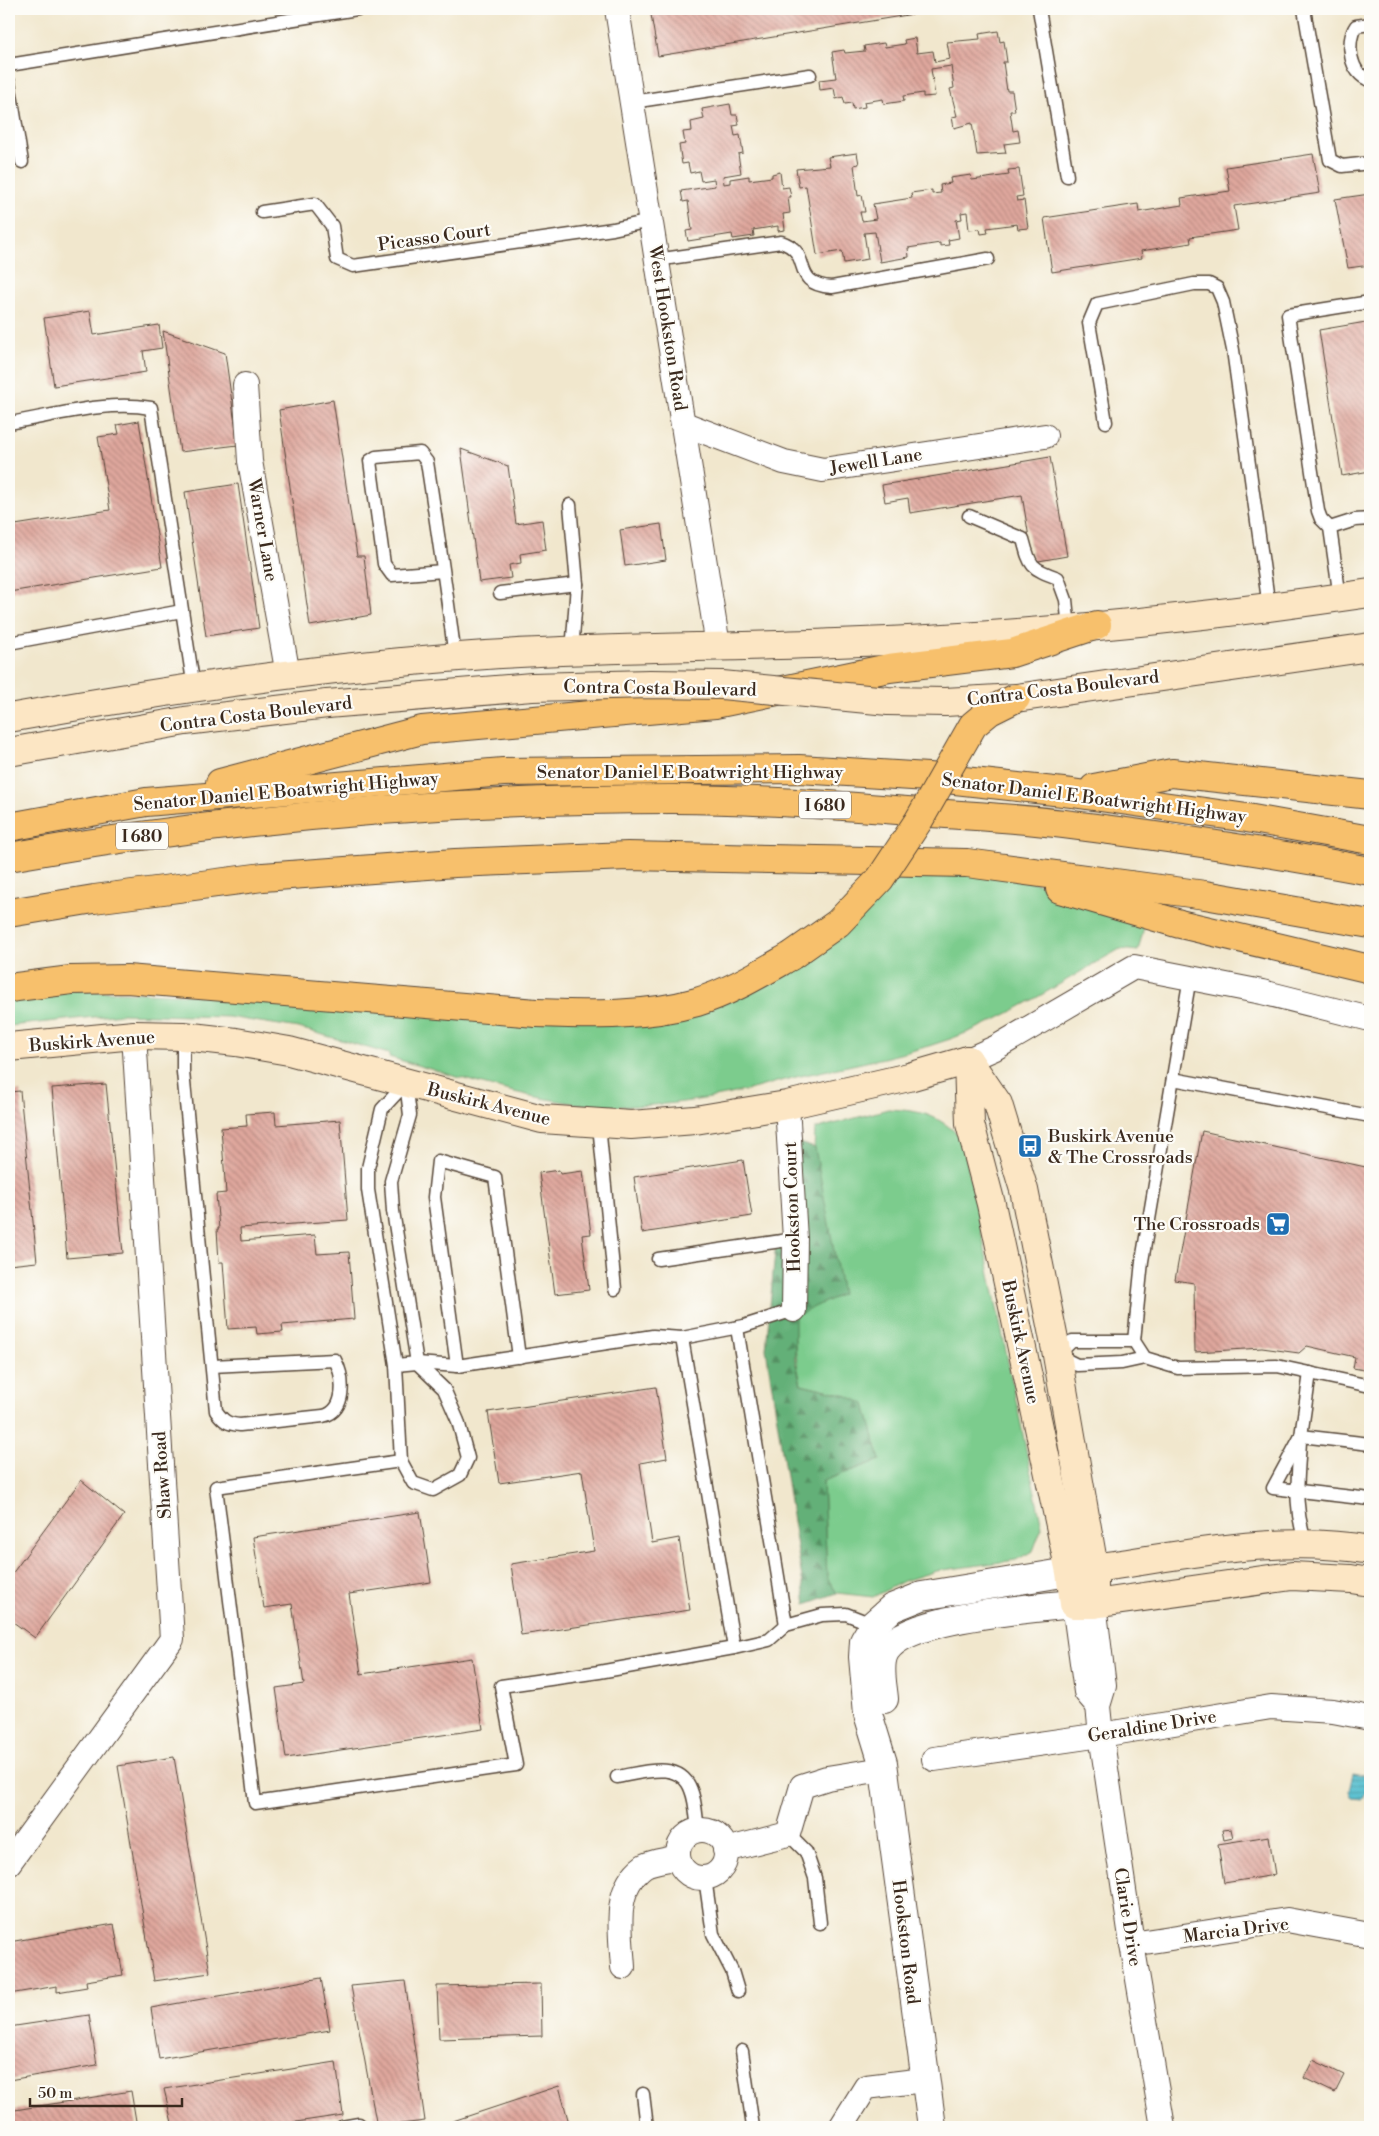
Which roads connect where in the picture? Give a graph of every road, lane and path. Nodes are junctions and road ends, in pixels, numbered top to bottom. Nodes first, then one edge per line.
1 (357, 9) edge
2 (617, 9) edge
3 (1039, 9) edge
4 (1304, 9) edge
5 (1370, 24) edge
6 (9, 65) edge
7 (810, 76) dead end
8 (1370, 80) edge
9 (9, 82) edge
10 (632, 102) junction
11 (22, 162) dead end
12 (1370, 163) edge
13 (1067, 176) dead end
14 (262, 212) dead end
15 (650, 221) junction
16 (988, 258) dead end
17 (656, 260) junction
18 (1370, 302) edge
19 (245, 385) dead end
20 (1106, 422) dead end
21 (9, 423) edge
22 (684, 424) junction
23 (1045, 436) dead end
24 (570, 505) dead end
25 (969, 516) dead end
26 (1370, 519) edge
27 (1330, 528) junction
28 (443, 571) junction
29 (577, 584) junction
30 (500, 593) dead end
31 (1370, 594) edge
32 (1340, 598) junction
33 (1269, 607) junction
34 (182, 611) junction
35 (1097, 625) junction
36 (1069, 628) junction
37 (9, 643) edge
38 (718, 646) junction
39 (1370, 647) edge
40 (572, 652) junction
41 (454, 658) junction
42 (288, 675) junction
43 (194, 688) junction
44 (1016, 698) junction
45 (9, 718) edge
46 (9, 752) edge
47 (1072, 793) junction
48 (1370, 795) edge
49 (146, 802) junction
50 (9, 827) edge
51 (1370, 840) edge
52 (9, 856) edge
53 (967, 863) junction
54 (1370, 871) edge
55 (9, 914) edge
56 (1370, 924) edge
57 (1370, 969) edge
58 (1190, 977) junction
59 (9, 988) edge
60 (1370, 1019) edge
61 (134, 1035) junction
62 (183, 1036) junction
63 (9, 1047) edge
64 (968, 1060) junction
65 (1173, 1079) junction
66 (406, 1084) junction
67 (787, 1104) junction
68 (1370, 1116) edge
69 (599, 1125) junction
70 (795, 1239) junction
71 (658, 1258) dead end
72 (615, 1289) dead end
73 (794, 1310) joint
74 (738, 1328) junction
75 (682, 1338) junction
76 (1134, 1341) junction
77 (1057, 1355) junction
78 (519, 1356) junction
79 (1145, 1358) junction
80 (417, 1363) junction
81 (396, 1365) junction
82 (212, 1366) junction
83 (457, 1366) junction
84 (1310, 1373) junction
85 (1370, 1386) edge
86 (1301, 1436) junction
87 (1370, 1444) edge
88 (401, 1461) junction
89 (1297, 1492) junction
90 (1370, 1499) edge
91 (1306, 1544) junction
92 (1370, 1550) edge
93 (1082, 1570) junction
94 (1370, 1582) edge
95 (1084, 1604) junction
96 (786, 1625) junction
97 (884, 1632) junction
98 (734, 1648) junction
99 (1370, 1718) edge
100 (1101, 1736) junction
101 (934, 1759) dead end
102 (882, 1762) junction
103 (617, 1777) dead end
104 (698, 1830) junction
105 (788, 1834) junction
106 (725, 1850) junction
107 (678, 1857) junction
108 (9, 1863) edge
109 (705, 1878) junction
110 (820, 1923) dead end
111 (1370, 1935) edge
112 (1132, 1944) junction
113 (624, 1967) dead end
114 (738, 1991) dead end
115 (742, 2051) dead end
116 (924, 2080) junction
117 (643, 2094) dead end
118 (342, 2127) edge
119 (362, 2127) edge
120 (647, 2127) edge
121 (753, 2127) edge
122 (841, 2127) edge
123 (932, 2127) edge
124 (1163, 2127) edge

1 - 6 lane
2 - 10 street, West Hookston Road
3 - 13 lane
4 - 12 lane
5 - 8 lane
7 - 10 lane
9 - 11 lane
10 - 15 street, West Hookston Road
14 - 15 lane, Picasso Court
15 - 17 street, West Hookston Road
16 - 17 lane
17 - 22 street, West Hookston Road
18 - 27 lane
19 - 42 street, Warner Lane
20 - 33 lane
21 - 34 lane
22 - 23 street, Jewell Lane
22 - 38 street, West Hookston Road
24 - 29 lane
25 - 36 lane
26 - 27 lane
27 - 32 lane
28 - 28 lane
28 - 41 lane
29 - 30 lane
29 - 40 lane
31 - 32 main road, Contra Costa Boulevard
32 - 33 main road, Contra Costa Boulevard
33 - 35 main road, Contra Costa Boulevard
34 - 37 lane
34 - 43 lane
35 - 36 main road, Contra Costa Boulevard
35 - 49 highway
36 - 38 main road, Contra Costa Boulevard
38 - 40 main road, Contra Costa Boulevard
39 - 44 main road, Contra Costa Boulevard
40 - 41 main road, Contra Costa Boulevard
41 - 42 main road, Contra Costa Boulevard
42 - 43 main road, Contra Costa Boulevard
43 - 45 main road, Contra Costa Boulevard
44 - 46 main road, Contra Costa Boulevard, bridge
44 - 59 highway, bridge
47 - 48 highway
47 - 49 highway, Senator Daniel E Boatwright Highway / I 680
47 - 51 highway, Senator Daniel E Boatwright Highway / I 680
49 - 50 highway, Senator Daniel E Boatwright Highway / I 680
52 - 54 highway, I 680
53 - 55 highway
53 - 56 highway
53 - 57 highway
58 - 60 street
58 - 64 street
58 - 65 lane
61 - 62 main road, Buskirk Avenue
61 - 63 main road, Buskirk Avenue
61 - 108 street, Shaw Road
62 - 66 main road, Buskirk Avenue
62 - 82 lane
64 - 67 main road, Buskirk Avenue
64 - 77 main road, Buskirk Avenue
64 - 93 main road, Buskirk Avenue
65 - 68 lane
65 - 76 lane
66 - 69 main road, Buskirk Avenue
66 - 80 lane
66 - 81 lane
67 - 69 main road, Buskirk Avenue
67 - 70 street, Hookston Court
69 - 72 lane
70 - 71 lane
70 - 73 street, Hookston Court
73 - 74 lane
74 - 75 lane
74 - 96 lane
75 - 78 lane
75 - 98 lane
76 - 77 lane
76 - 79 lane
77 - 79 lane
77 - 93 main road, Buskirk Avenue
78 - 83 lane
78 - 83 lane
79 - 84 lane
80 - 81 lane
80 - 83 lane
80 - 88 lane
81 - 88 lane
82 - 82 lane
84 - 85 lane
84 - 86 lane
86 - 87 lane
86 - 89 lane
86 - 89 lane
88 - 98 lane
89 - 90 lane
89 - 91 lane
91 - 92 main road
91 - 93 main road
93 - 95 main road, Buskirk Avenue
93 - 97 street, Hookston Road
94 - 95 main road
95 - 97 street
95 - 100 street, Clarie Drive
96 - 97 lane
96 - 98 lane
97 - 102 street, Hookston Road
99 - 100 street, Geraldine Drive
100 - 101 street, Geraldine Drive
100 - 112 street, Clarie Drive
102 - 105 street
102 - 116 street, Hookston Road
103 - 104 lane
104 - 106 street
104 - 107 street
105 - 106 street
105 - 110 lane
106 - 109 street
107 - 109 street
107 - 113 street
109 - 114 lane
111 - 112 street, Marcia Drive
112 - 124 street, Clarie Drive
115 - 121 lane
116 - 122 street
116 - 123 street, Hookston Road
117 - 120 lane
118 - 119 lane

